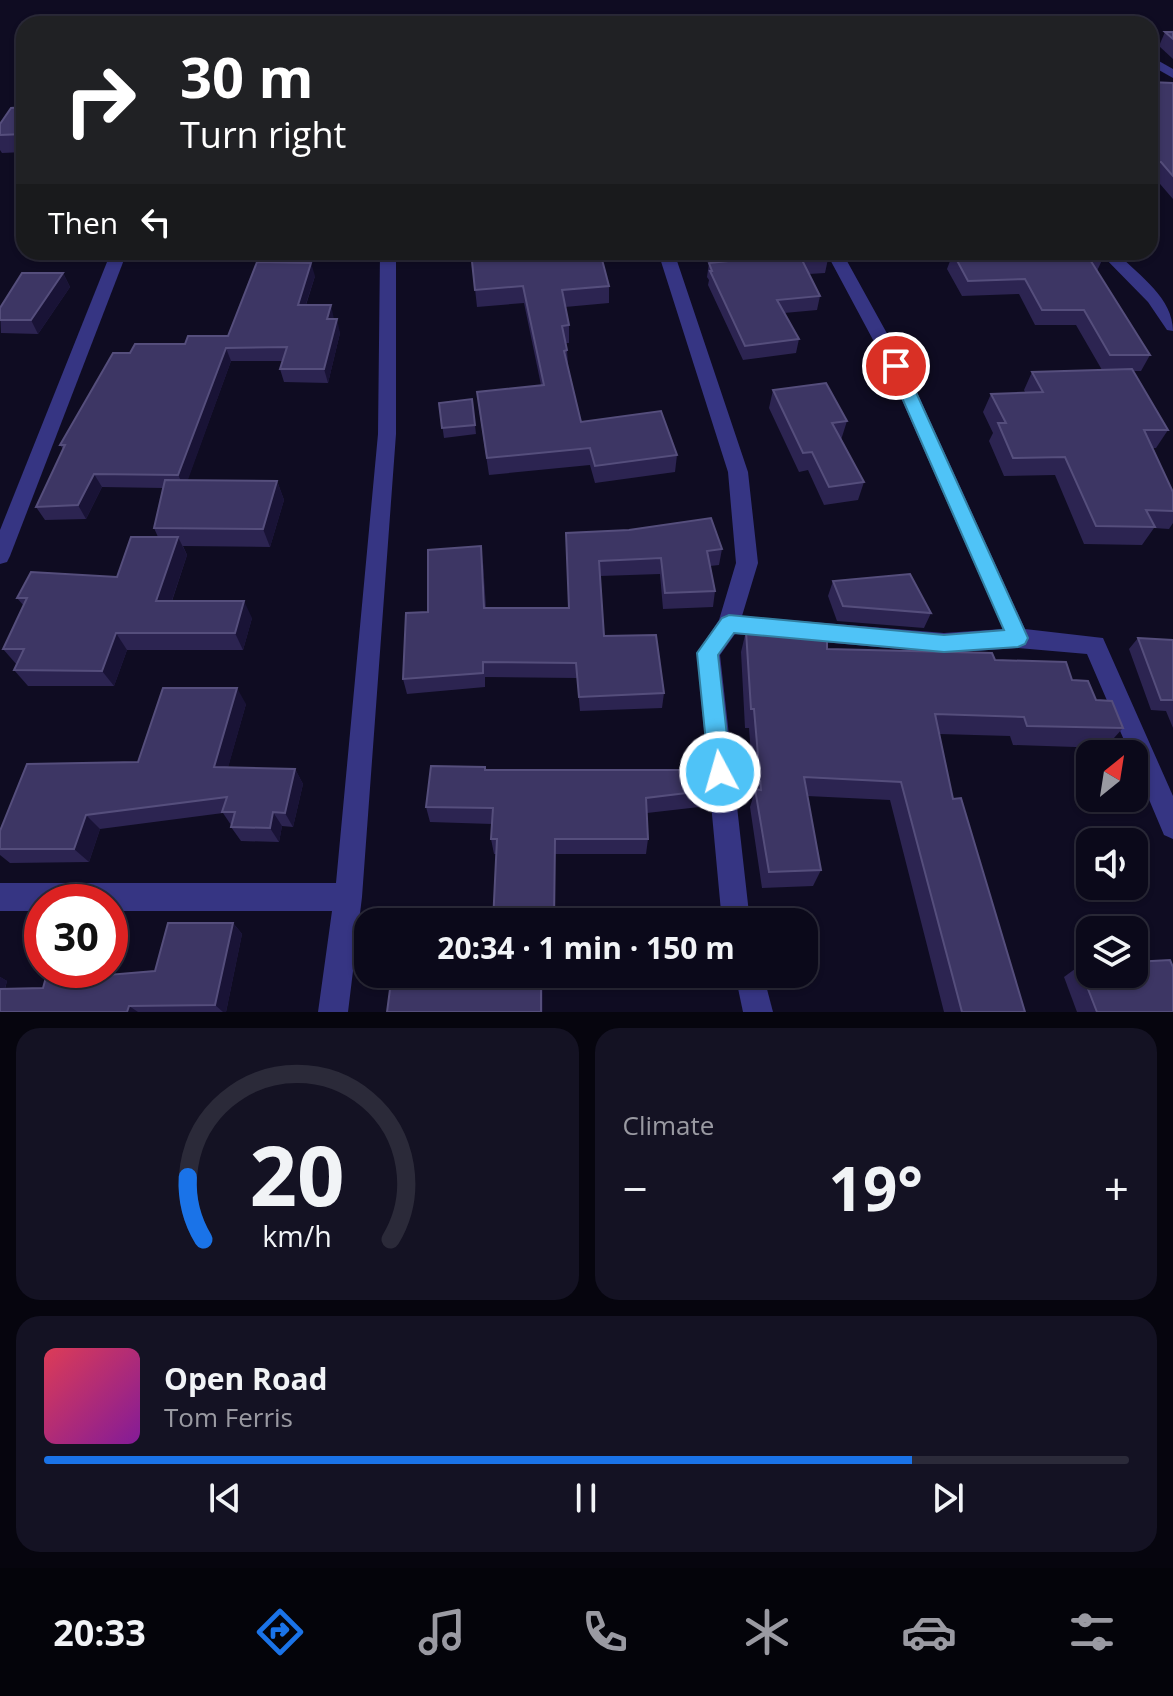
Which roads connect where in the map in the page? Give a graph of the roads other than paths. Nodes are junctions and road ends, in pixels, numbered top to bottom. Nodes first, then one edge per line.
1 (116, 260) edge
2 (388, 260) edge
3 (669, 260) edge
4 (838, 260) edge
5 (1115, 260) edge
6 (1173, 326) edge
7 (0, 556) edge
8 (729, 624) junction
9 (1018, 638) junction
10 (1173, 826) edge
11 (0, 897) edge
12 (348, 897) junction
13 (735, 908) edge
14 (752, 988) edge
15 (333, 1012) edge
16 (758, 1012) edge

1 - 7 street
2 - 12 street
3 - 8 street
4 - 9 street
5 - 6 street
8 - 9 street
8 - 13 street
9 - 10 street
11 - 12 street
12 - 15 street
14 - 16 street

